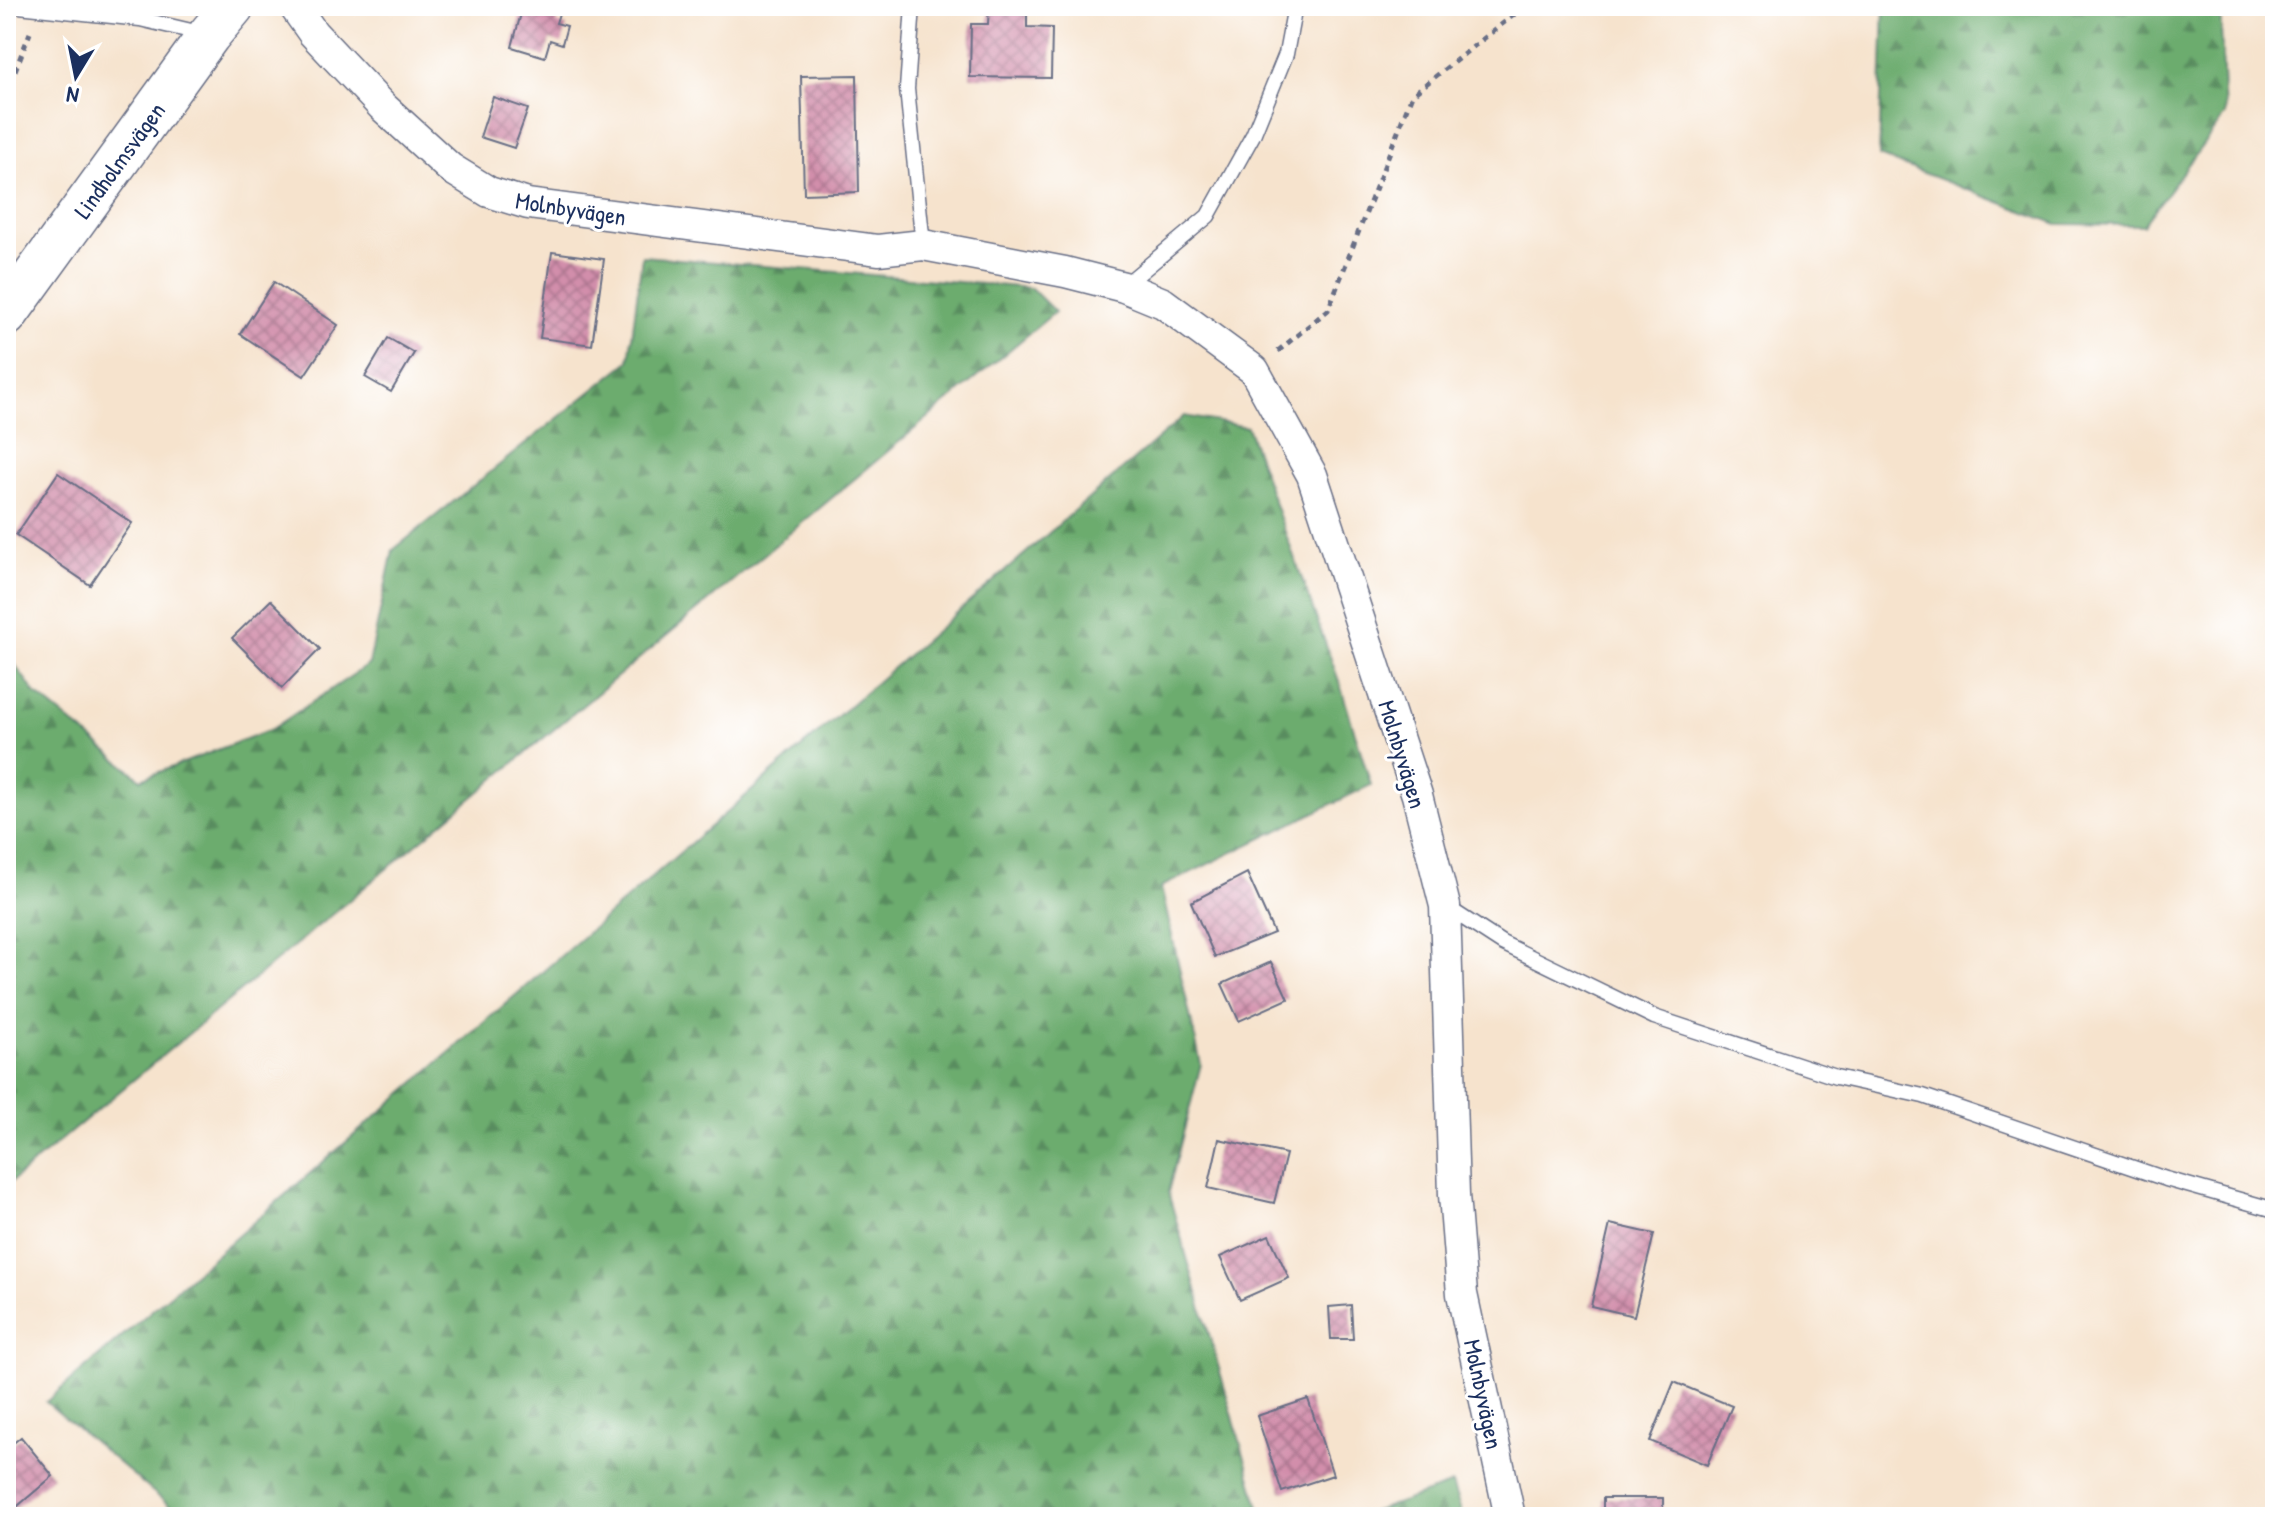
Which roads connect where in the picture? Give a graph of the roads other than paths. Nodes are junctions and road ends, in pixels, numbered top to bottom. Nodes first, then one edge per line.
1 (19, 6) edge
2 (294, 6) edge
3 (913, 6) edge
4 (1295, 6) edge
5 (221, 20) edge
6 (923, 245) junction
7 (1124, 287) junction
8 (6, 315) edge
9 (1445, 906) junction
10 (2275, 1210) edge
11 (1510, 1517) edge

1 - 5 lane
2 - 6 street, Molnbyvägen
3 - 6 lane
4 - 7 lane
5 - 8 main road, Lindholmsvägen
6 - 7 street, Molnbyvägen
7 - 9 street, Molnbyvägen
9 - 10 lane
9 - 11 street, Molnbyvägen

